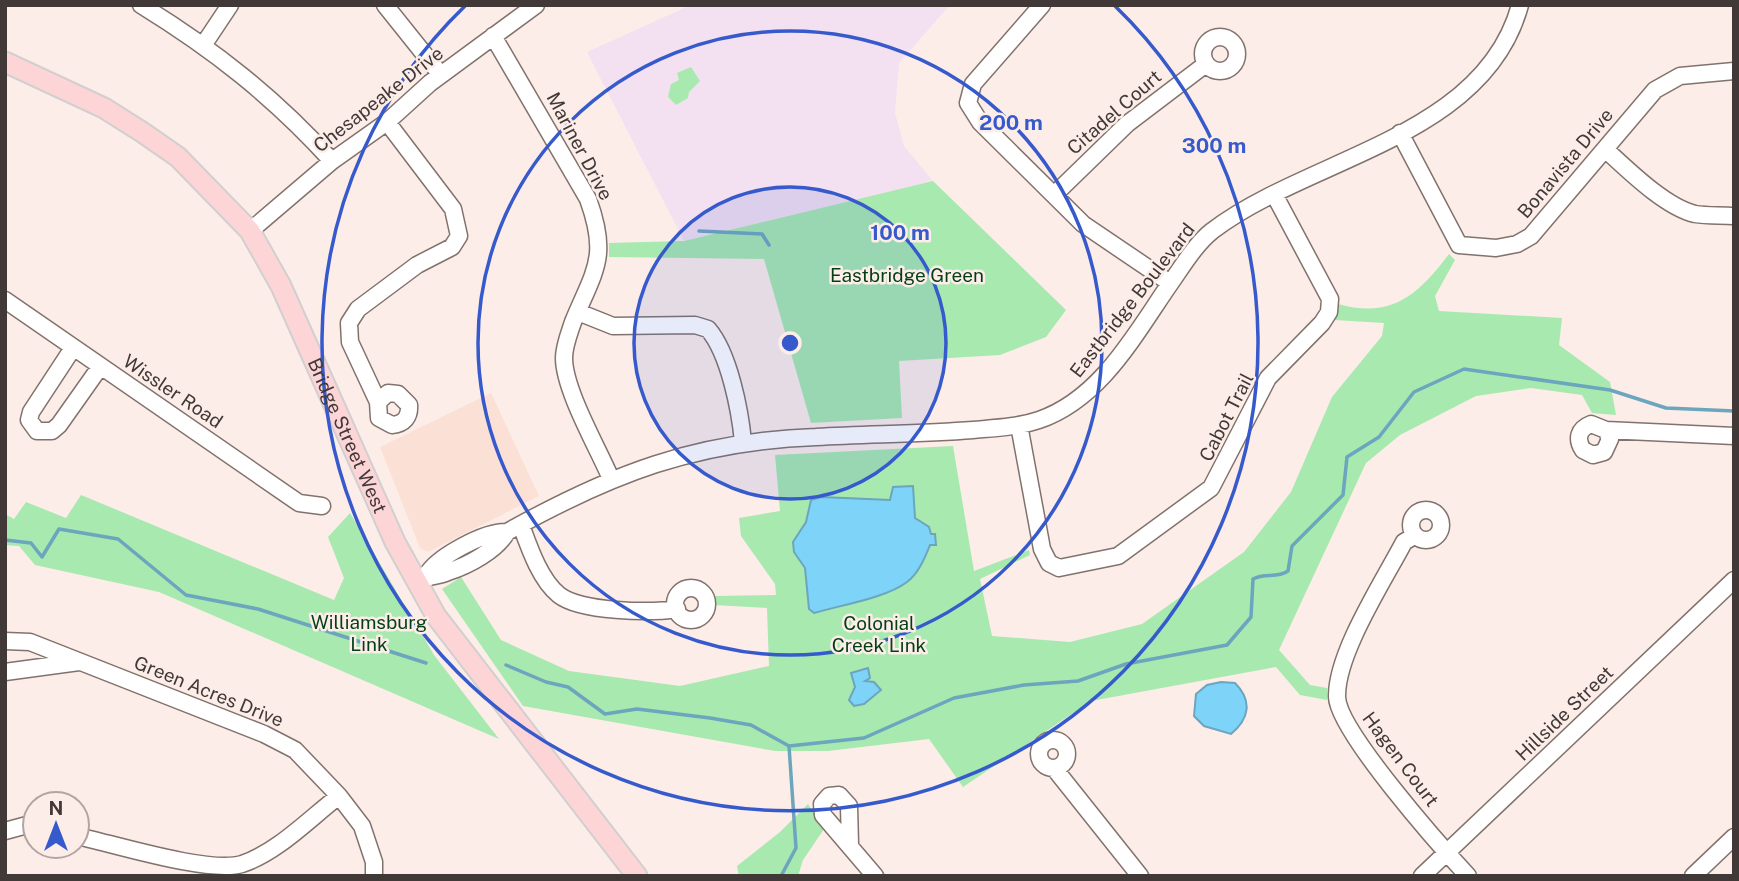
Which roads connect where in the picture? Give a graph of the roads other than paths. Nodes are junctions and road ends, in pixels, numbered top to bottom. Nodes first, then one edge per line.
1 (141, 5) edge
2 (230, 5) edge
3 (385, 5) edge
4 (536, 5) edge
5 (1042, 5) edge
6 (1520, 5) edge
7 (493, 36) junction
8 (205, 44) junction
9 (5, 62) edge
10 (1206, 64) dead end
11 (1734, 71) edge
12 (441, 75) junction
13 (387, 122) junction
14 (1400, 133) junction
15 (1605, 149) junction
16 (332, 161) junction
17 (1054, 195) junction
18 (1275, 196) junction
19 (1734, 216) edge
20 (250, 231) junction
21 (1170, 284) junction
22 (5, 300) edge
23 (578, 312) junction
24 (73, 348) junction
25 (100, 367) junction
26 (378, 402) dead end
27 (1019, 425) junction
28 (1606, 430) dead end
29 (1734, 436) edge
30 (743, 442) junction
31 (611, 479) junction
32 (322, 506) dead end
33 (514, 528) junction
34 (1414, 536) dead end
35 (421, 579) junction
36 (1734, 580) edge
37 (677, 609) dead end
38 (5, 641) edge
39 (81, 662) junction
40 (5, 672) edge
41 (1054, 768) dead end
42 (339, 796) junction
43 (1734, 837) edge
44 (91, 839) edge
45 (850, 845) dead end
46 (1447, 853) junction
47 (374, 876) edge
48 (637, 876) edge
49 (875, 876) edge
50 (1140, 876) edge
51 (1422, 876) edge
52 (1468, 876) edge
53 (1693, 876) edge

1 - 8 street
2 - 8 street
3 - 12 street
4 - 7 street, Chesapeake Drive
5 - 17 street
6 - 14 street, Eastbridge Boulevard
7 - 12 street, Chesapeake Drive
7 - 23 street, Mariner Drive
8 - 16 street
9 - 20 main road, Bridge Street West
10 - 17 street, Citadel Court
11 - 15 street, Bonavista Drive
12 - 13 street, Chesapeake Drive
13 - 16 street, Chesapeake Drive
13 - 26 street
14 - 15 street, Bonavista Drive
14 - 18 street, Eastbridge Boulevard
15 - 19 street
16 - 20 street, Chesapeake Drive
17 - 21 street
18 - 21 street, Eastbridge Boulevard
18 - 27 street, Cabot Trail
20 - 35 main road, Bridge Street West
21 - 27 street, Eastbridge Boulevard
22 - 24 street, Wissler Road
23 - 30 street
23 - 31 street, Mariner Drive
24 - 25 street, Wissler Road
24 - 25 street
25 - 32 street, Wissler Road
27 - 30 street, Eastbridge Boulevard
28 - 29 street
30 - 31 street, Eastbridge Boulevard
31 - 33 street, Eastbridge Boulevard
33 - 35 street, Eastbridge Boulevard
33 - 37 street
34 - 46 street, Hagen Court
35 - 48 main road, Bridge Street West
36 - 46 street, Hillside Street
38 - 39 street, Green Acres Drive
39 - 40 street, Green Acres Drive
39 - 42 street, Green Acres Drive
41 - 50 street
42 - 44 street
42 - 47 street, Green Acres Drive
43 - 53 street
45 - 49 street
46 - 51 street, Hillside Street
46 - 52 street, Hagen Court

